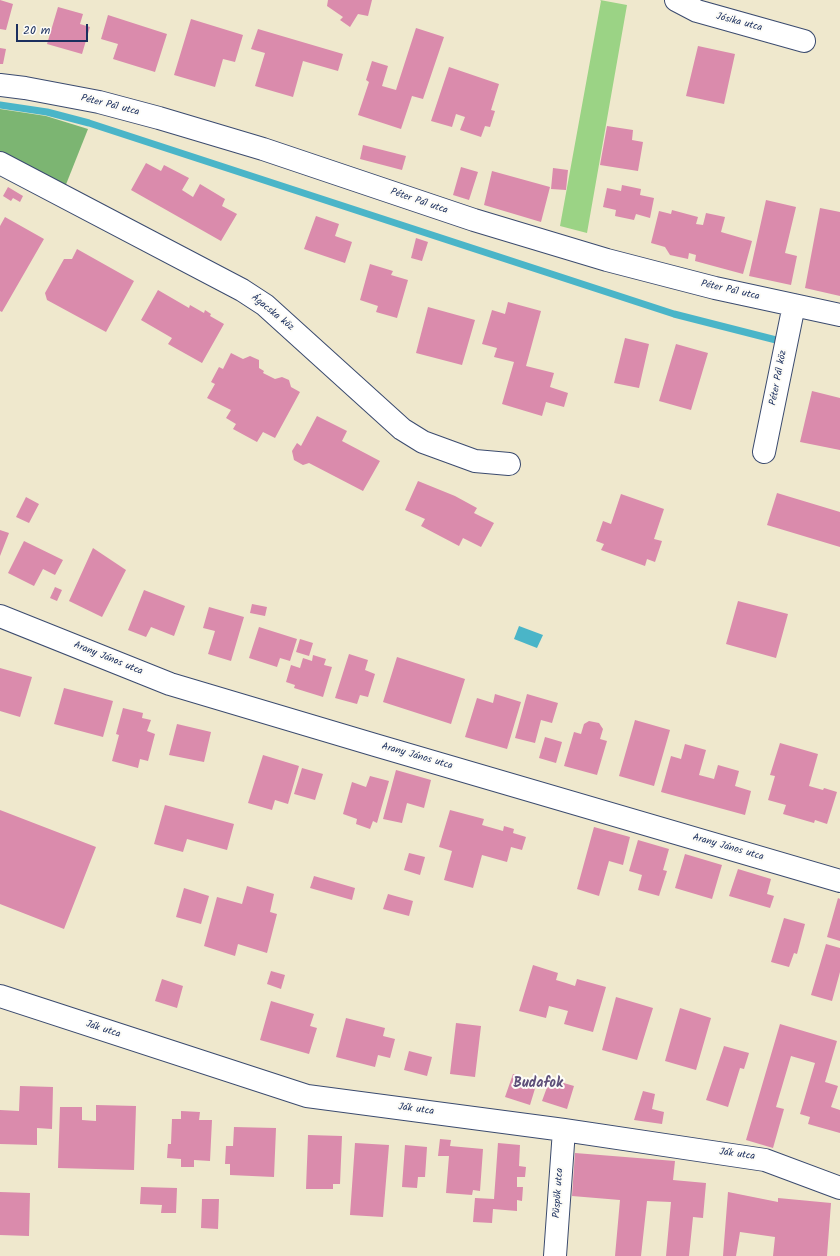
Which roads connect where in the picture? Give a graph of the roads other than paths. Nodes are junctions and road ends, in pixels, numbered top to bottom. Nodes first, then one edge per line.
1 (676, 0) edge
2 (804, 40) dead end
3 (0, 85) edge
4 (0, 163) edge
5 (794, 305) junction
6 (840, 314) edge
7 (764, 452) dead end
8 (509, 464) dead end
9 (0, 616) edge
10 (840, 881) edge
11 (0, 996) edge
12 (564, 1130) junction
13 (840, 1188) edge
14 (555, 1256) edge

1 - 2 street, Jósika utca
3 - 5 street, Péter Pál utca
4 - 8 street, Ágacska köz
5 - 6 street, Péter Pál utca
5 - 7 street, Péter Pál köz
9 - 10 street, Arany János utca
11 - 12 street, Ják utca
12 - 13 street, Ják utca
12 - 14 street, Püspök utca

